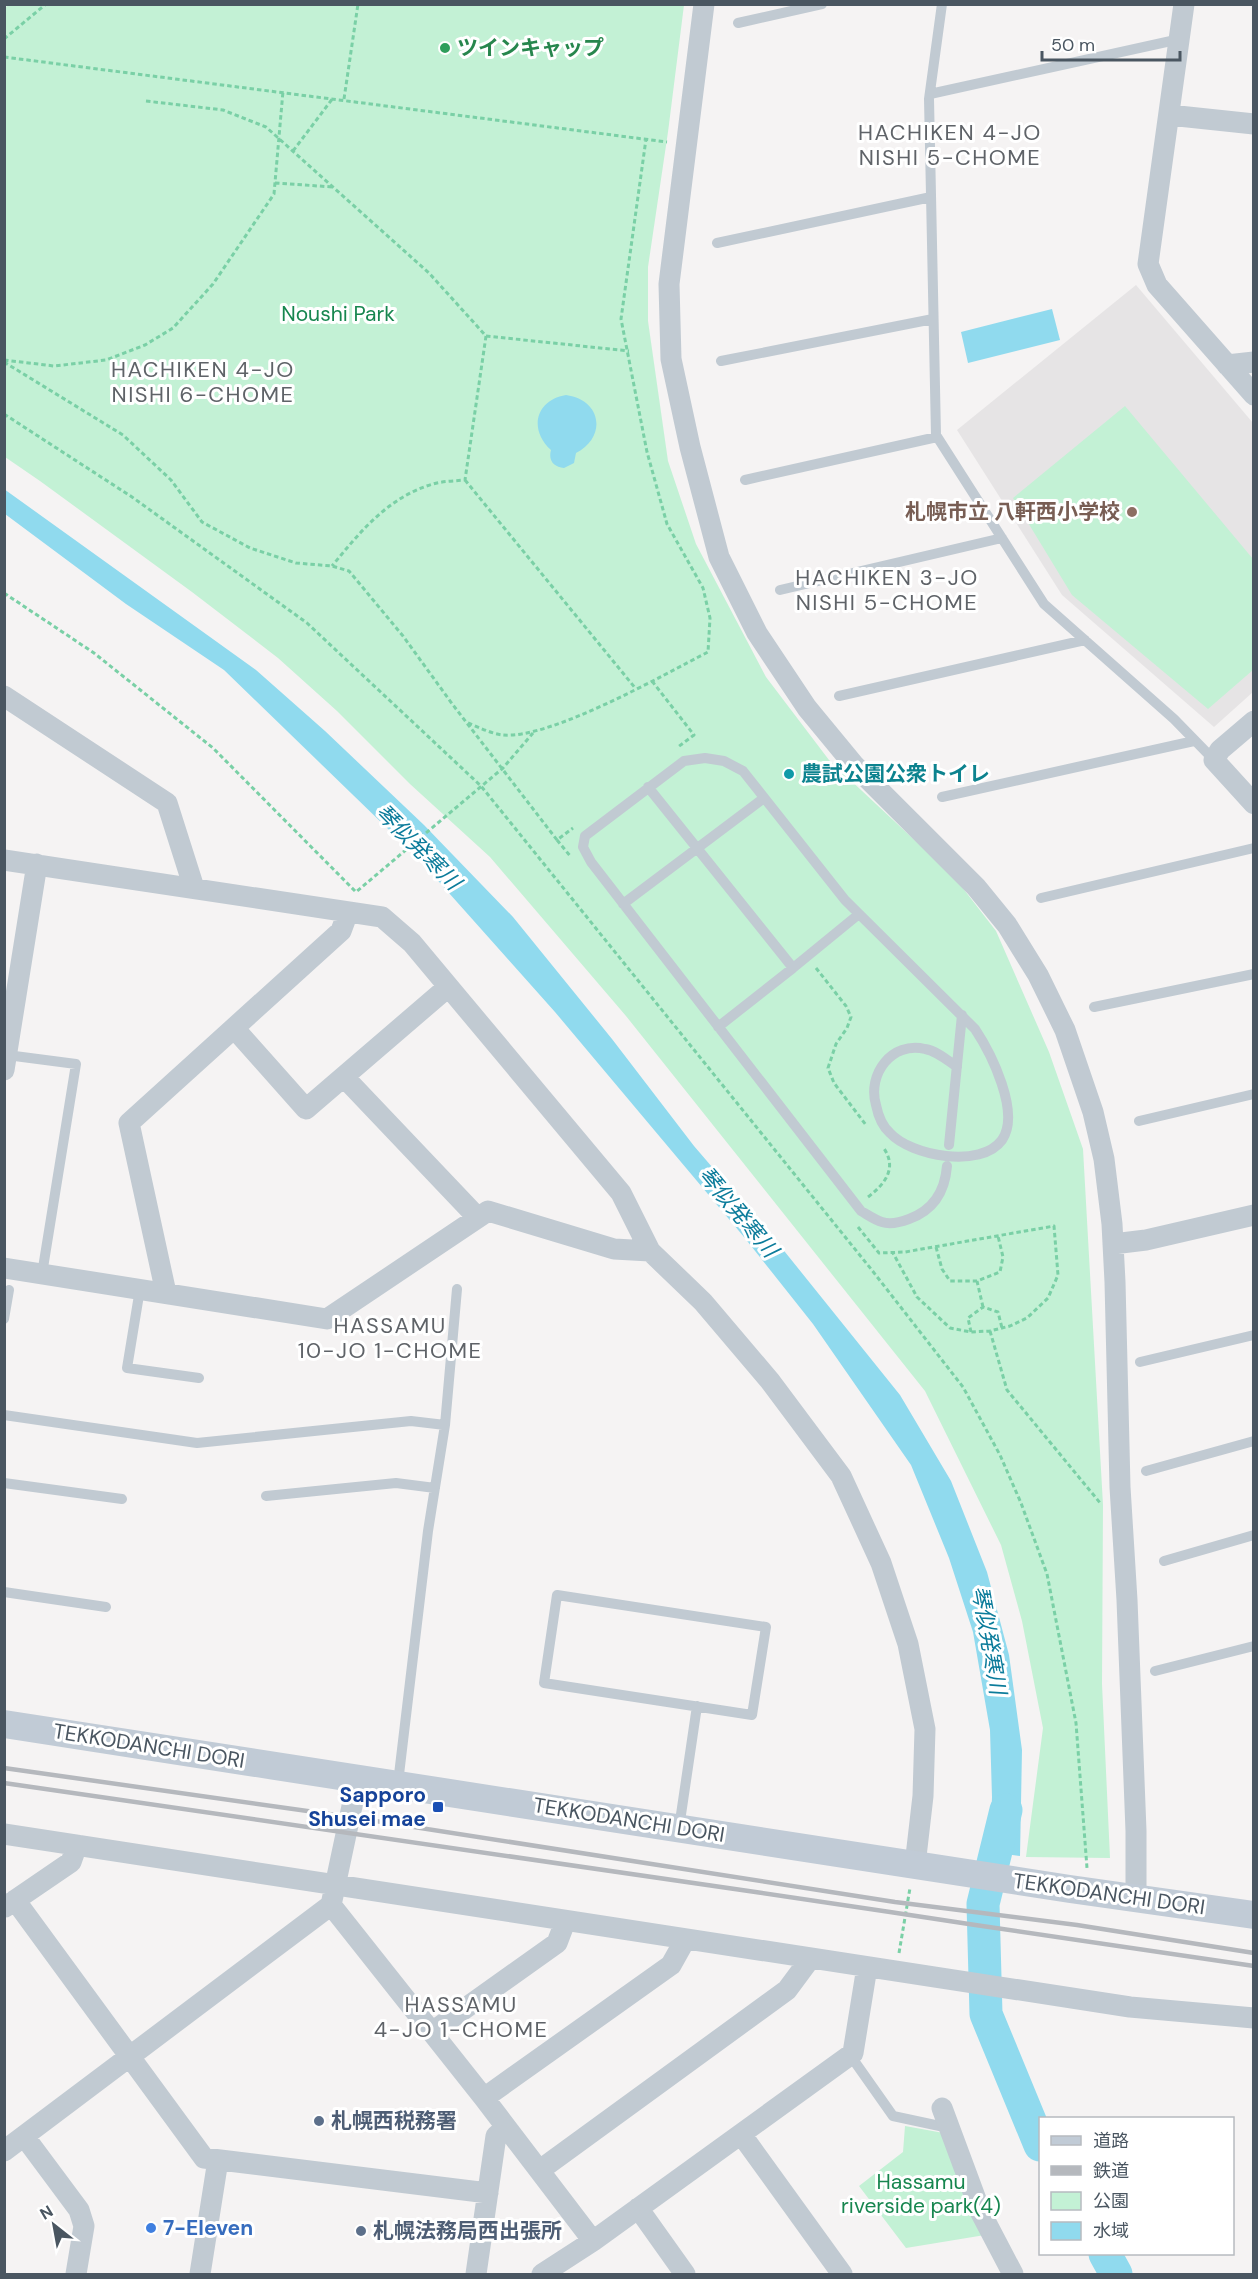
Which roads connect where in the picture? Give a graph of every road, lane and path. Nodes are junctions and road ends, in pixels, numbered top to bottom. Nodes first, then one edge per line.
1 (46, 4) edge
2 (358, 4) edge
3 (704, 4) edge
4 (822, 4) edge
5 (942, 4) edge
6 (1184, 4) edge
7 (738, 23) dead end
8 (4, 39) edge
9 (1180, 39) junction
10 (4, 57) edge
11 (283, 91) junction
12 (930, 94) junction
13 (333, 98) junction
14 (344, 99) junction
15 (146, 101) dead end
16 (1169, 115) junction
17 (1254, 124) edge
18 (278, 137) junction
19 (646, 139) junction
20 (667, 142) dead end
21 (293, 150) junction
22 (275, 183) junction
23 (333, 187) junction
24 (931, 197) junction
25 (717, 243) dead end
26 (933, 319) junction
27 (486, 336) junction
28 (629, 351) junction
29 (4, 361) edge
30 (721, 362) dead end
31 (1254, 362) edge
32 (1227, 365) junction
33 (1254, 395) edge
34 (4, 414) edge
35 (937, 437) junction
36 (465, 480) junction
37 (745, 480) dead end
38 (1002, 538) junction
39 (332, 566) junction
40 (780, 590) dead end
41 (4, 593) edge
42 (1085, 640) junction
43 (652, 681) junction
44 (636, 689) junction
45 (4, 696) edge
46 (839, 696) dead end
47 (1254, 721) edge
48 (466, 722) junction
49 (534, 731) junction
50 (1194, 741) junction
51 (676, 749) dead end
52 (1215, 760) junction
53 (503, 768) junction
54 (481, 786) junction
55 (648, 787) junction
56 (942, 797) dead end
57 (764, 798) junction
58 (1254, 804) edge
59 (576, 826) dead end
60 (557, 840) junction
61 (697, 848) junction
62 (1254, 848) edge
63 (572, 858) dead end
64 (4, 860) edge
65 (37, 864) junction
66 (194, 888) junction
67 (1041, 898) dead end
68 (624, 904) junction
69 (348, 912) junction
70 (859, 914) junction
71 (815, 967) dead end
72 (793, 968) junction
73 (1254, 974) edge
74 (11, 986) edge
75 (448, 987) junction
76 (1094, 1007) dead end
77 (962, 1015) junction
78 (718, 1027) junction
79 (234, 1028) junction
80 (6, 1063) edge
81 (957, 1067) junction
82 (344, 1077) junction
83 (1254, 1094) edge
84 (1139, 1121) dead end
85 (867, 1126) dead end
86 (879, 1143) dead end
87 (949, 1145) dead end
88 (947, 1166) dead end
89 (857, 1206) junction
90 (1254, 1215) edge
91 (478, 1218) junction
92 (998, 1236) junction
93 (1113, 1244) junction
94 (936, 1247) junction
95 (650, 1251) junction
96 (893, 1253) junction
97 (4, 1268) edge
98 (42, 1274) junction
99 (977, 1281) junction
100 (140, 1289) junction
101 (457, 1289) dead end
102 (9, 1290) dead end
103 (166, 1293) junction
104 (983, 1307) junction
105 (4, 1319) edge
106 (1002, 1328) junction
107 (990, 1331) junction
108 (971, 1332) junction
109 (1254, 1335) edge
110 (1140, 1362) dead end
111 (199, 1378) dead end
112 (4, 1415) edge
113 (445, 1425) junction
114 (1254, 1441) edge
115 (1146, 1471) dead end
116 (4, 1483) edge
117 (435, 1488) junction
118 (266, 1496) dead end
119 (122, 1499) dead end
120 (1102, 1505) dead end
121 (1254, 1535) edge
122 (1164, 1562) dead end
123 (4, 1592) edge
124 (106, 1607) dead end
125 (1254, 1646) edge
126 (1155, 1671) dead end
127 (697, 1706) junction
128 (4, 1724) edge
129 (358, 1778) junction
130 (398, 1784) junction
131 (678, 1828) junction
132 (4, 1834) edge
133 (77, 1845) junction
134 (916, 1872) junction
135 (1079, 1881) junction
136 (333, 1895) junction
137 (1136, 1897) junction
138 (10, 1904) edge
139 (1254, 1914) edge
140 (565, 1922) junction
141 (685, 1940) junction
142 (810, 1959) junction
143 (898, 1959) dead end
144 (867, 1968) junction
145 (1254, 2018) edge
146 (432, 2032) junction
147 (850, 2055) junction
148 (129, 2056) junction
149 (484, 2098) junction
150 (946, 2118) joint
151 (506, 2127) junction
152 (741, 2134) junction
153 (24, 2136) junction
154 (4, 2151) edge
155 (218, 2160) junction
156 (540, 2170) junction
157 (488, 2193) junction
158 (638, 2208) junction
159 (593, 2241) junction
160 (76, 2274) edge
161 (200, 2274) edge
162 (476, 2274) edge
163 (542, 2274) edge
164 (686, 2274) edge
165 (842, 2274) edge
166 (1013, 2274) edge

1 - 8 path
2 - 14 path
3 - 93 street
4 - 7 lane
5 - 12 lane
6 - 9 street
9 - 12 lane
9 - 16 street
10 - 11 path
11 - 13 path
11 - 18 path
12 - 24 lane
13 - 14 path
13 - 21 path
14 - 19 path
15 - 18 path
16 - 17 street
16 - 32 street
18 - 21 path
18 - 22 path
19 - 20 path
19 - 28 path
21 - 23 path
22 - 23 path
22 - 29 path
23 - 27 path
24 - 25 lane
24 - 26 lane
26 - 30 lane
26 - 35 lane
27 - 28 path
27 - 36 path
28 - 43 path
29 - 39 path
31 - 32 street
32 - 33 street
34 - 54 path
35 - 37 lane
35 - 38 lane
36 - 39 path
36 - 44 path
38 - 40 lane
38 - 42 lane
39 - 48 path
41 - 54 path
42 - 46 lane
42 - 50 lane
43 - 44 path
43 - 51 path
44 - 49 path
45 - 66 street
47 - 52 street
48 - 49 path
48 - 53 path
49 - 53 path
50 - 52 lane
50 - 56 lane
52 - 58 street
53 - 54 path
53 - 60 path
54 - 135 path
55 - 57 lane
55 - 61 lane
55 - 68 lane
57 - 61 lane
57 - 70 lane
59 - 60 path
60 - 63 path
61 - 68 lane
61 - 72 lane
62 - 67 lane
64 - 65 street
65 - 66 street
65 - 74 street
66 - 69 street
68 - 78 lane
69 - 75 street
69 - 79 street
70 - 72 lane
70 - 77 lane
71 - 85 path
72 - 78 lane
73 - 76 lane
74 - 80 street
75 - 82 street
75 - 95 street
77 - 81 lane
77 - 81 lane
78 - 89 lane
79 - 82 street
79 - 103 street
80 - 98 lane
81 - 87 lane
82 - 91 street
83 - 84 lane
86 - 89 path
88 - 89 lane
89 - 96 path
90 - 93 street
91 - 95 street
91 - 103 street
92 - 94 path
92 - 99 path
92 - 106 path
93 - 137 street
94 - 96 path
94 - 99 path
95 - 134 street
96 - 108 path
97 - 98 street
98 - 100 street
99 - 104 path
100 - 103 street
100 - 111 lane
101 - 113 lane
102 - 105 lane
104 - 106 path
104 - 108 path
106 - 107 path
107 - 108 path
107 - 120 path
109 - 110 lane
112 - 113 lane
113 - 117 lane
114 - 115 lane
116 - 119 lane
117 - 118 lane
117 - 130 lane
121 - 122 lane
123 - 124 lane
125 - 126 lane
127 - 127 lane
127 - 131 lane
128 - 129 street, TEKKODANCHI DORI
129 - 130 street, TEKKODANCHI DORI
129 - 136 street
130 - 131 street, TEKKODANCHI DORI
131 - 134 street, TEKKODANCHI DORI
132 - 133 street
133 - 136 street
133 - 138 street
134 - 135 street, TEKKODANCHI DORI
134 - 143 path
135 - 137 street, TEKKODANCHI DORI
136 - 140 street
136 - 146 street
136 - 148 street
137 - 139 street, TEKKODANCHI DORI
138 - 148 street
140 - 141 street
140 - 146 street
141 - 142 street
141 - 149 street
142 - 144 street
142 - 156 street
144 - 145 street
144 - 147 street
146 - 149 street
147 - 150 lane
147 - 152 street
148 - 153 street
148 - 155 street
149 - 151 street
150 - 166 street
151 - 156 street
151 - 157 street
152 - 158 street
152 - 165 street
153 - 154 street
153 - 160 street
155 - 157 street
155 - 161 street
156 - 159 street
157 - 162 street
158 - 159 street
158 - 164 street
159 - 163 street

